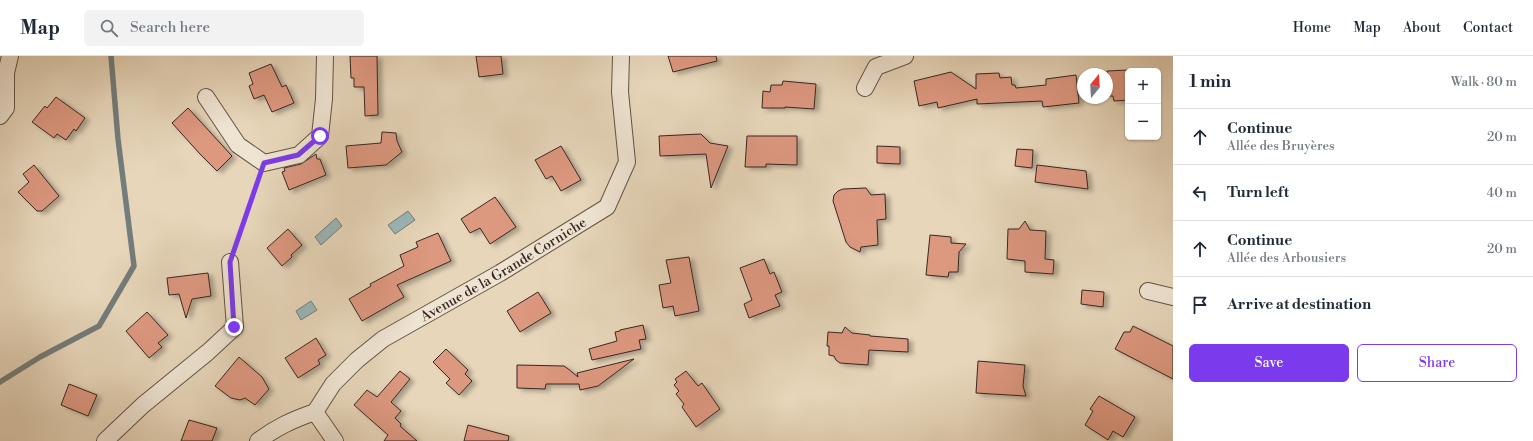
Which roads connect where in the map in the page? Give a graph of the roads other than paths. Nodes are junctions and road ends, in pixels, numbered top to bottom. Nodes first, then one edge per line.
1 (10, 56) edge
2 (325, 56) edge
3 (622, 56) edge
4 (905, 56) edge
5 (865, 88) dead end
6 (206, 96) dead end
7 (0, 116) edge
8 (230, 262) road end
9 (1148, 291) dead end
10 (1173, 297) edge
11 (315, 412) junction
12 (105, 441) edge
13 (258, 441) edge
14 (335, 441) edge

1 - 7 street
2 - 6 street
3 - 11 street, Avenue de la Grande Corniche
4 - 5 street
8 - 12 street
9 - 10 street
11 - 13 street
11 - 14 street

